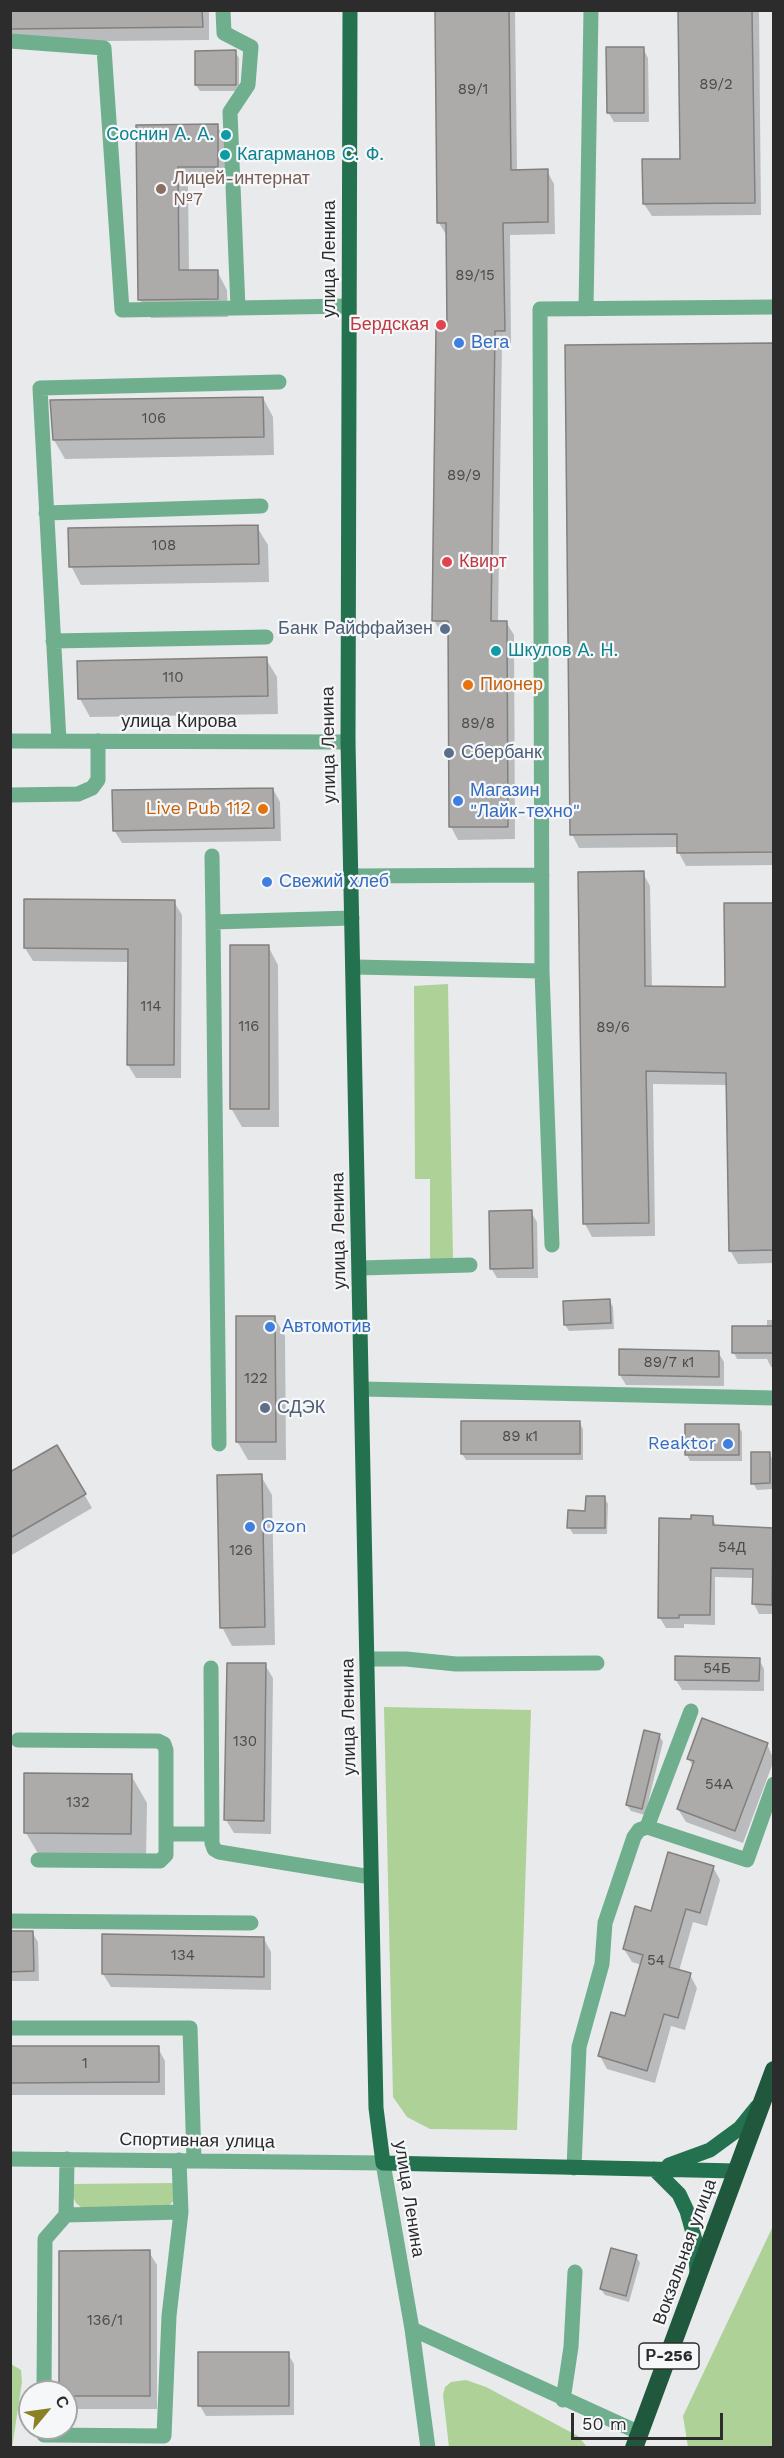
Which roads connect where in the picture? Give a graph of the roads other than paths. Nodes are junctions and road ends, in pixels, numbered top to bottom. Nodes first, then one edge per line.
1 (224, 10) edge
2 (350, 10) edge
3 (591, 10) edge
4 (10, 41) edge
5 (349, 306) junction
6 (774, 307) edge
7 (238, 308) junction
8 (586, 309) junction
9 (279, 382) dead end
10 (261, 506) dead end
11 (46, 513) junction
12 (266, 637) dead end
13 (53, 641) junction
14 (10, 741) edge
15 (59, 741) junction
16 (98, 741) junction
17 (348, 742) junction
18 (10, 795) edge
19 (212, 856) dead end
20 (542, 875) junction
21 (351, 876) junction
22 (352, 918) junction
23 (213, 922) junction
24 (354, 967) junction
25 (543, 971) junction
26 (552, 1245) dead end
27 (470, 1265) dead end
28 (360, 1268) junction
29 (362, 1389) junction
30 (774, 1398) edge
31 (219, 1444) dead end
32 (367, 1659) junction
33 (597, 1663) dead end
34 (211, 1668) dead end
35 (691, 1711) dead end
36 (18, 1740) dead end
37 (774, 1784) edge
38 (647, 1827) junction
39 (166, 1834) junction
40 (212, 1834) junction
41 (38, 1860) dead end
42 (371, 1877) junction
43 (10, 1921) edge
44 (251, 1923) dead end
45 (10, 2028) edge
46 (774, 2070) edge
47 (761, 2101) junction
48 (10, 2159) edge
49 (67, 2159) junction
50 (187, 2160) junction
51 (383, 2163) junction
52 (574, 2168) junction
53 (654, 2169) junction
54 (736, 2171) junction
55 (181, 2212) junction
56 (66, 2216) junction
57 (575, 2272) dead end
58 (698, 2279) junction
59 (412, 2330) junction
60 (44, 2380) edge
61 (564, 2400) junction
62 (78, 2435) edge
63 (637, 2440) edge
64 (428, 2448) edge

1 - 7 street
2 - 5 main road, улица Ленина
3 - 8 street
4 - 7 street
5 - 7 street
5 - 17 main road, улица Ленина
6 - 8 street
8 - 20 street
9 - 11 street
10 - 11 street
11 - 13 street
12 - 13 street
13 - 15 street
14 - 15 street, улица Кирова
15 - 16 street, улица Кирова
16 - 17 street, улица Кирова
16 - 18 street
17 - 21 main road, улица Ленина
19 - 23 street
20 - 21 street
20 - 25 street
21 - 22 main road, улица Ленина
22 - 23 street
22 - 24 main road, улица Ленина
23 - 31 street
24 - 25 street
24 - 28 main road, улица Ленина
25 - 26 street
27 - 28 street
28 - 29 main road, улица Ленина
29 - 30 street
29 - 32 main road, улица Ленина
32 - 33 street
32 - 42 main road, улица Ленина
34 - 40 street
35 - 38 street
36 - 39 street
37 - 38 street
38 - 52 street
39 - 40 street
39 - 41 street
40 - 42 street
42 - 51 main road, улица Ленина
43 - 44 street
45 - 50 street
46 - 47 highway, Вокзальная улица / Р-256
47 - 53 main road
47 - 54 highway, Вокзальная улица / Р-256
48 - 49 street, Спортивная улица
49 - 50 street, Спортивная улица
49 - 56 street
50 - 51 street, Спортивная улица
50 - 55 street
51 - 52 main road
51 - 59 street, улица Ленина
52 - 53 main road
53 - 54 main road
53 - 58 main road
54 - 58 highway, Вокзальная улица / Р-256
55 - 56 street
55 - 62 street
56 - 60 street
57 - 61 street
58 - 63 highway, Вокзальная улица / Р-256
59 - 61 street
59 - 64 street, улица Ленина
61 - 63 street

